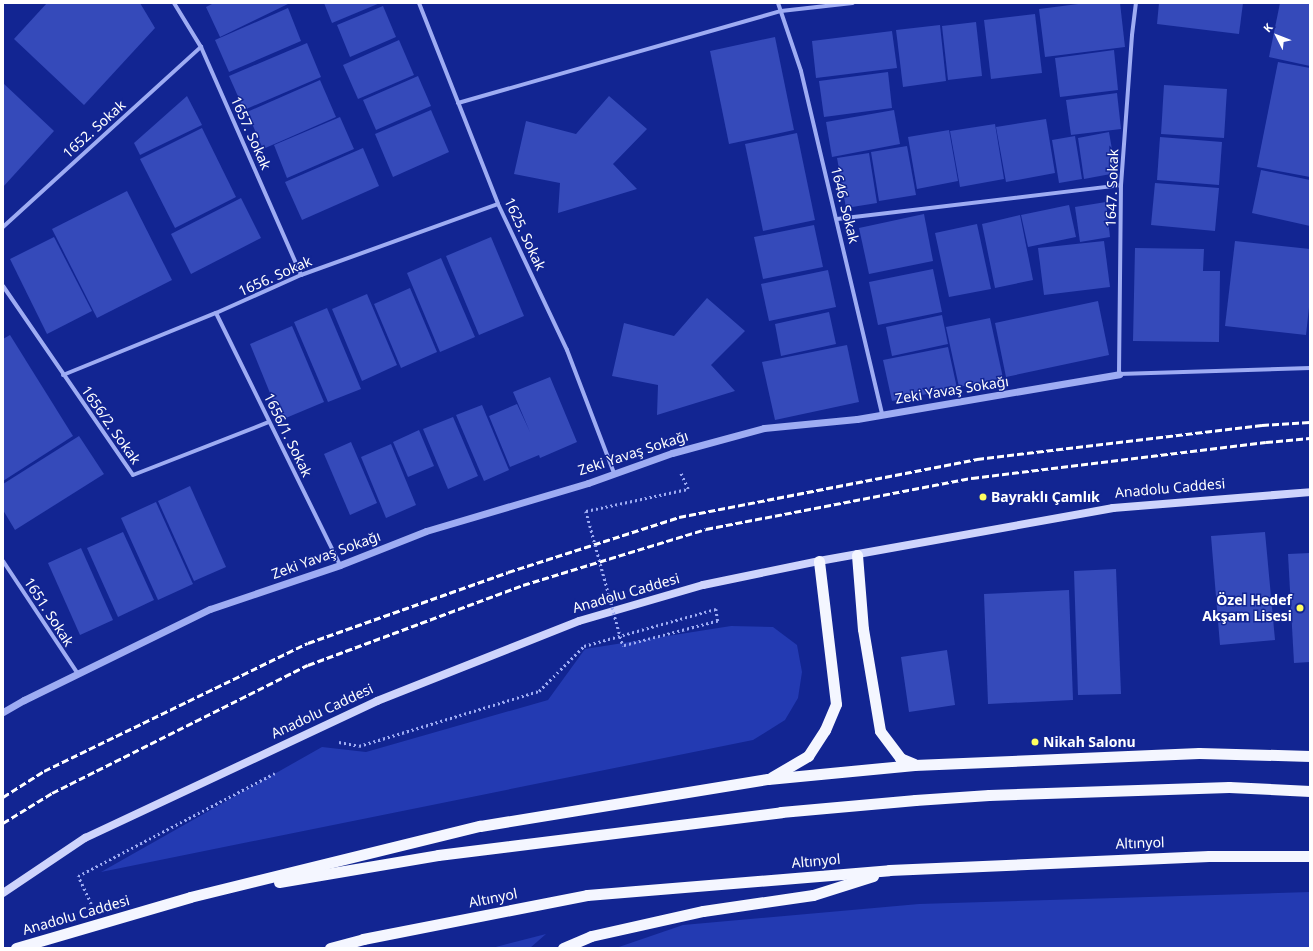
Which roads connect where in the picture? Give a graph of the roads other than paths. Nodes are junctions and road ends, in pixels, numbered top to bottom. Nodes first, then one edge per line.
1 (174, 3) edge
2 (419, 3) edge
3 (778, 3) edge
4 (853, 3) edge
5 (1136, 3) edge
6 (781, 11) junction
7 (200, 47) junction
8 (458, 103) junction
9 (1121, 185) junction
10 (498, 204) junction
11 (837, 219) junction
12 (3, 227) edge
13 (301, 275) junction
14 (3, 286) edge
15 (216, 314) junction
16 (1310, 368) edge
17 (1118, 374) junction
18 (63, 375) junction
19 (882, 414) junction
20 (269, 422) junction
21 (614, 473) junction
22 (1310, 492) edge
23 (857, 555) junction
24 (3, 561) edge
25 (819, 561) junction
26 (340, 565) junction
27 (78, 674) junction
28 (3, 712) edge
29 (1310, 756) edge
30 (914, 764) junction
31 (768, 779) junction
32 (1310, 791) edge
33 (1310, 856) edge
34 (889, 870) junction
35 (3, 893) edge
36 (190, 897) junction
37 (16, 948) edge
38 (330, 948) edge
39 (562, 948) edge

1 - 7 street, 1657. Sokak
2 - 8 street, 1625. Sokak
3 - 6 street, 1646. Sokak
4 - 6 street
5 - 9 street, 1647. Sokak
6 - 8 street
6 - 11 street, 1646. Sokak
7 - 12 street, 1652. Sokak
7 - 13 street, 1657. Sokak
8 - 10 street, 1625. Sokak
9 - 11 street
9 - 17 street, 1647. Sokak
10 - 13 street, 1656. Sokak
10 - 21 street, 1625. Sokak
11 - 19 street, 1646. Sokak
13 - 15 street, 1656. Sokak
14 - 18 street, 1656/2. Sokak
15 - 18 street, 1656. Sokak
15 - 20 street, 1656/1. Sokak
16 - 17 street, Zeki Yavaş Sokağı
17 - 19 street, Zeki Yavaş Sokağı
18 - 20 street, 1656/2. Sokak
19 - 21 street, Zeki Yavaş Sokağı
20 - 26 street, 1656/1. Sokak
21 - 26 street, Zeki Yavaş Sokağı
22 - 23 main road, Anadolu Caddesi
23 - 25 main road, Anadolu Caddesi
23 - 30 highway
24 - 27 street, 1651. Sokak
25 - 31 highway
25 - 35 main road, Anadolu Caddesi
26 - 27 street, Zeki Yavaş Sokağı
27 - 28 street, Zeki Yavaş Sokağı
29 - 30 highway
30 - 31 highway
31 - 36 highway
32 - 36 highway
33 - 34 highway, Altınyol
34 - 38 highway, Altınyol
34 - 39 highway
36 - 37 highway, Anadolu Caddesi, bridge

